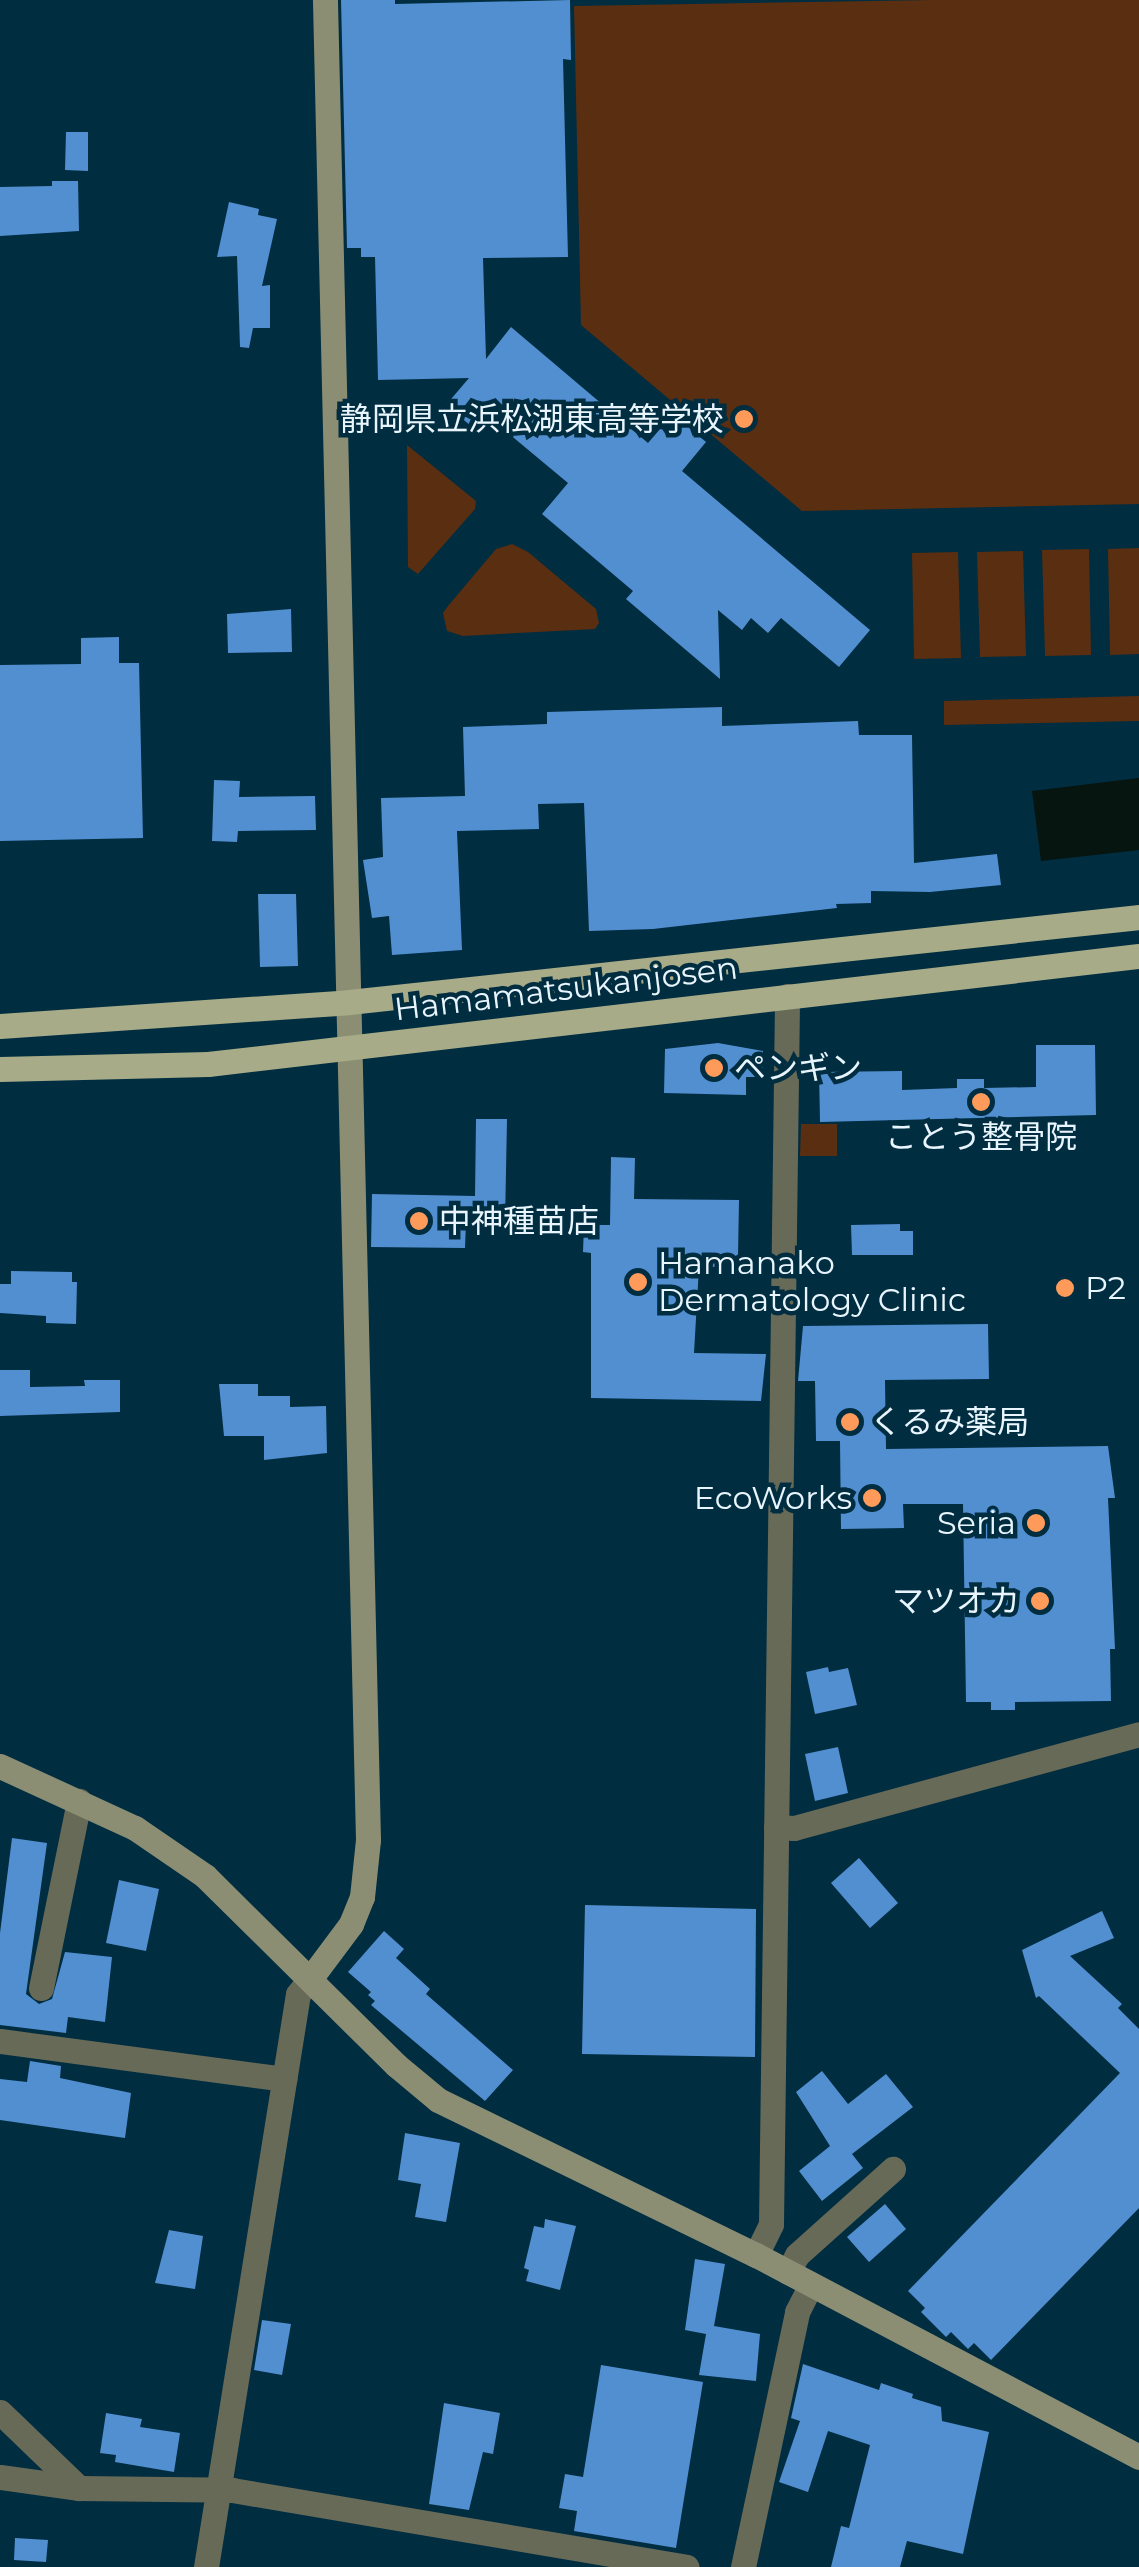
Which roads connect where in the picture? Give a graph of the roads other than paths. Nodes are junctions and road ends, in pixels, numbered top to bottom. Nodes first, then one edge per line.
1 (325, 0) edge
2 (1139, 917) edge
3 (1139, 956) edge
4 (787, 996) junction
5 (349, 1002) junction
6 (0, 1026) edge
7 (350, 1048) junction
8 (0, 1069) edge
9 (1139, 1734) edge
10 (0, 1766) edge
11 (80, 1801) junction
12 (776, 1827) junction
13 (310, 1979) junction
14 (41, 1988) dead end
15 (0, 2041) edge
16 (284, 2079) junction
17 (893, 2170) dead end
18 (756, 2255) junction
19 (788, 2272) junction
20 (812, 2284) junction
21 (0, 2412) edge
22 (1139, 2458) edge
23 (0, 2477) edge
24 (79, 2488) junction
25 (218, 2490) junction
26 (206, 2567) edge
27 (687, 2567) edge
28 (743, 2567) edge

1 - 5 street
2 - 5 main road, Hamamatsukanjosen
3 - 4 main road, Hamamatsukanjosen
4 - 7 main road, Hamamatsukanjosen
4 - 12 street
5 - 6 main road, Hamamatsukanjosen
5 - 7 street
7 - 8 main road, Hamamatsukanjosen
7 - 13 street
9 - 12 street
10 - 11 street
11 - 13 street
11 - 14 street
12 - 18 street
13 - 16 street
13 - 18 street
15 - 16 street
16 - 25 street
17 - 19 street
18 - 19 street
19 - 20 street
20 - 22 street
20 - 28 street
21 - 24 street
23 - 24 street
24 - 25 street
25 - 26 street
25 - 27 street

